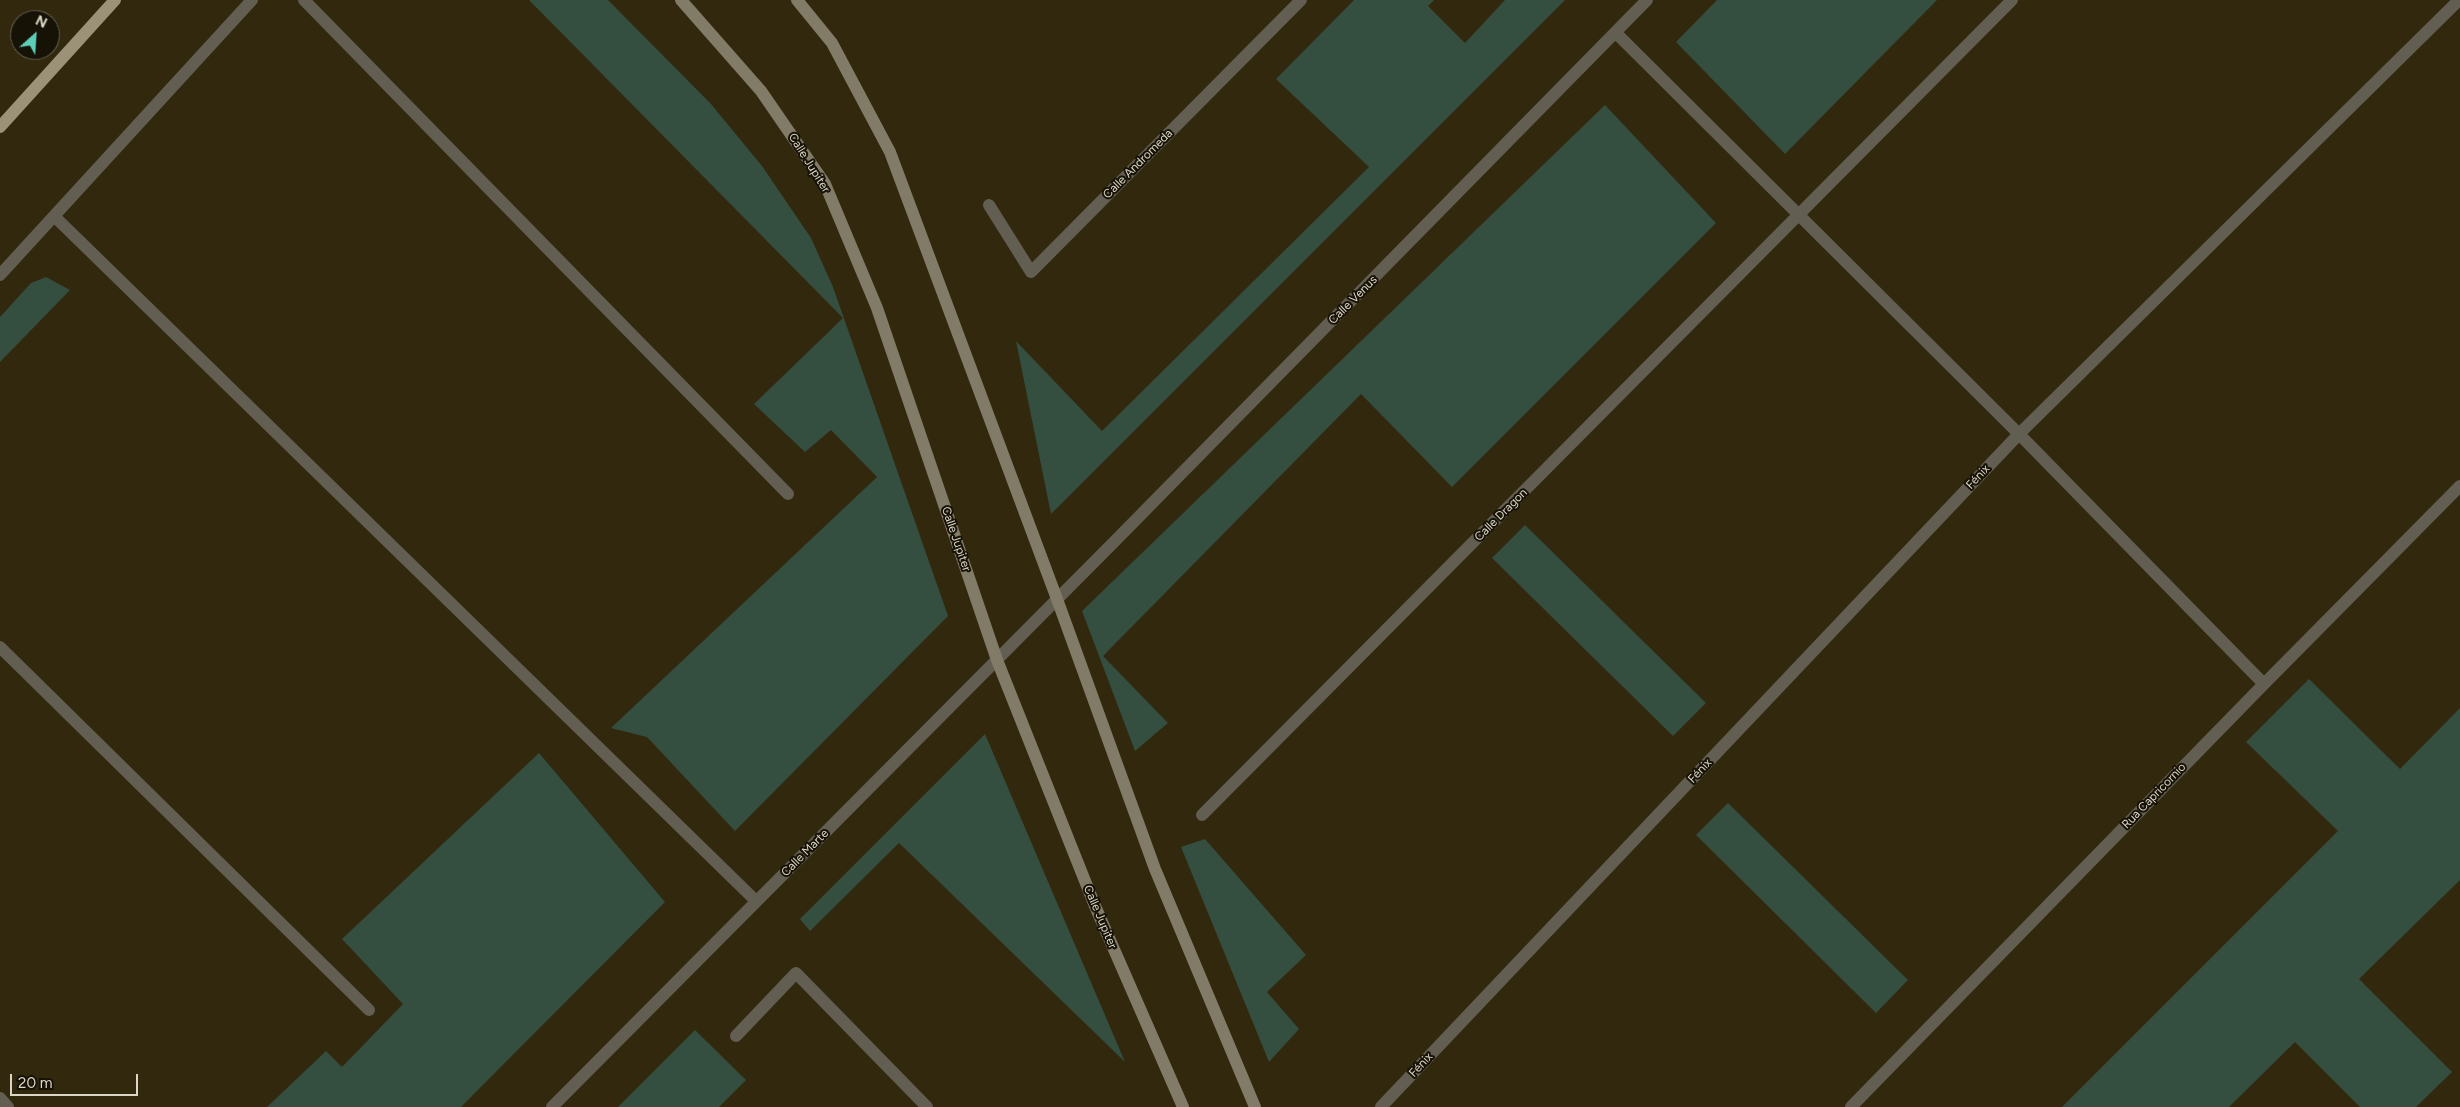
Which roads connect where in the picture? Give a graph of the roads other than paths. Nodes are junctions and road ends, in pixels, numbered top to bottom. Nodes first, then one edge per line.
1 (116, 0) edge
2 (252, 0) edge
3 (304, 0) edge
4 (681, 0) edge
5 (797, 0) edge
6 (1301, 0) edge
7 (1647, 0) edge
8 (2012, 0) edge
9 (2459, 0) edge
10 (1616, 33) junction
11 (0, 127) edge
12 (989, 205) dead end
13 (1800, 215) junction
14 (54, 216) junction
15 (0, 275) edge
16 (2019, 434) junction
17 (2460, 486) edge
18 (788, 494) dead end
19 (1057, 599) junction
20 (0, 647) edge
21 (997, 660) junction
22 (2264, 684) junction
23 (1202, 815) dead end
24 (756, 902) junction
25 (369, 1010) dead end
26 (736, 1036) dead end
27 (0, 1098) edge
28 (8, 1107) edge
29 (552, 1107) edge
30 (927, 1107) edge
31 (1183, 1107) edge
32 (1256, 1107) edge
33 (1381, 1107) edge
34 (1851, 1107) edge

1 - 11 main road
2 - 14 street
3 - 18 street
4 - 21 street, Calle Jupiter
5 - 19 street
6 - 12 street, Calle Andromeda
7 - 10 street, Calle Venus
8 - 13 street, Calle Dragon
9 - 16 street, Fénix
10 - 13 street
10 - 19 street, Calle Venus
13 - 16 street
13 - 23 street, Calle Dragon
14 - 15 street
14 - 24 street
16 - 22 street
16 - 33 street, Fénix
17 - 22 street, Rua Capricornio
19 - 21 street, Calle Marte
19 - 32 street
20 - 25 street
21 - 24 street, Calle Marte
21 - 31 street, Calle Jupiter
22 - 34 street, Rua Capricornio
24 - 29 street, Calle Marte
26 - 30 street
27 - 28 street

